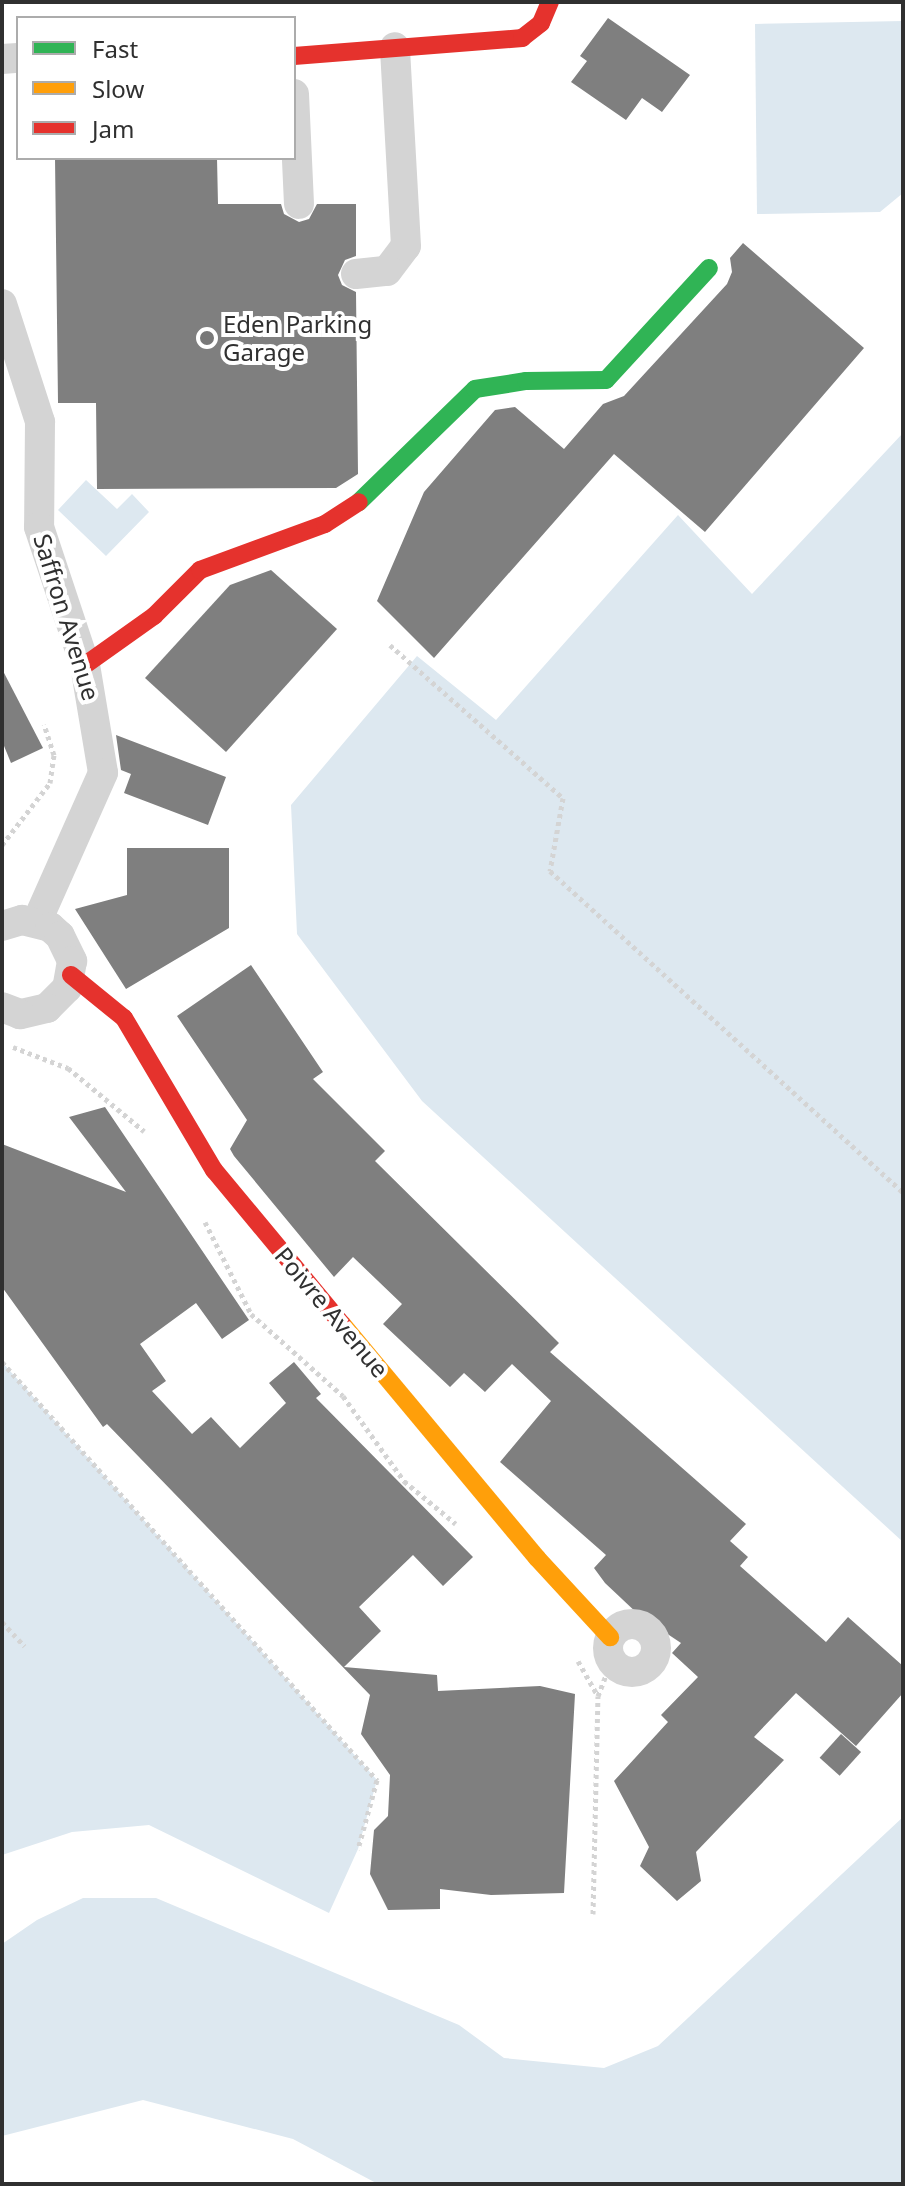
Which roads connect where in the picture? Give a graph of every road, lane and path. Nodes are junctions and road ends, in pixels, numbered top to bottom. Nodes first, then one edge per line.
1 (550, 2) edge
2 (395, 47) junction
3 (296, 56) edge
4 (296, 138) edge
5 (299, 204) dead end
6 (709, 268) dead end
7 (356, 274) dead end
8 (2, 304) edge
9 (390, 645) dead end
10 (85, 665) junction
11 (44, 725) dead end
12 (2, 845) edge
13 (37, 921) junction
14 (2, 926) edge
15 (71, 975) junction
16 (2, 1007) edge
17 (2, 1040) edge
18 (157, 1141) dead end
19 (903, 1192) edge
20 (203, 1219) dead end
21 (2, 1362) edge
22 (459, 1527) dead end
23 (2, 1622) edge
24 (24, 1646) dead end
25 (570, 1647) dead end
26 (611, 1649) joint
27 (598, 1696) junction
28 (358, 1849) dead end
29 (593, 1914) dead end

1 - 2 street
2 - 3 street
2 - 7 street
4 - 5 street
6 - 10 street
8 - 10 street, Saffron Avenue
9 - 19 path
10 - 13 street, Saffron Avenue
11 - 12 path
13 - 14 street
13 - 15 street
15 - 16 street
15 - 26 street, Poivre Avenue
17 - 18 path
20 - 22 path
21 - 28 path
23 - 24 path
25 - 27 path
26 - 27 path
27 - 29 path

